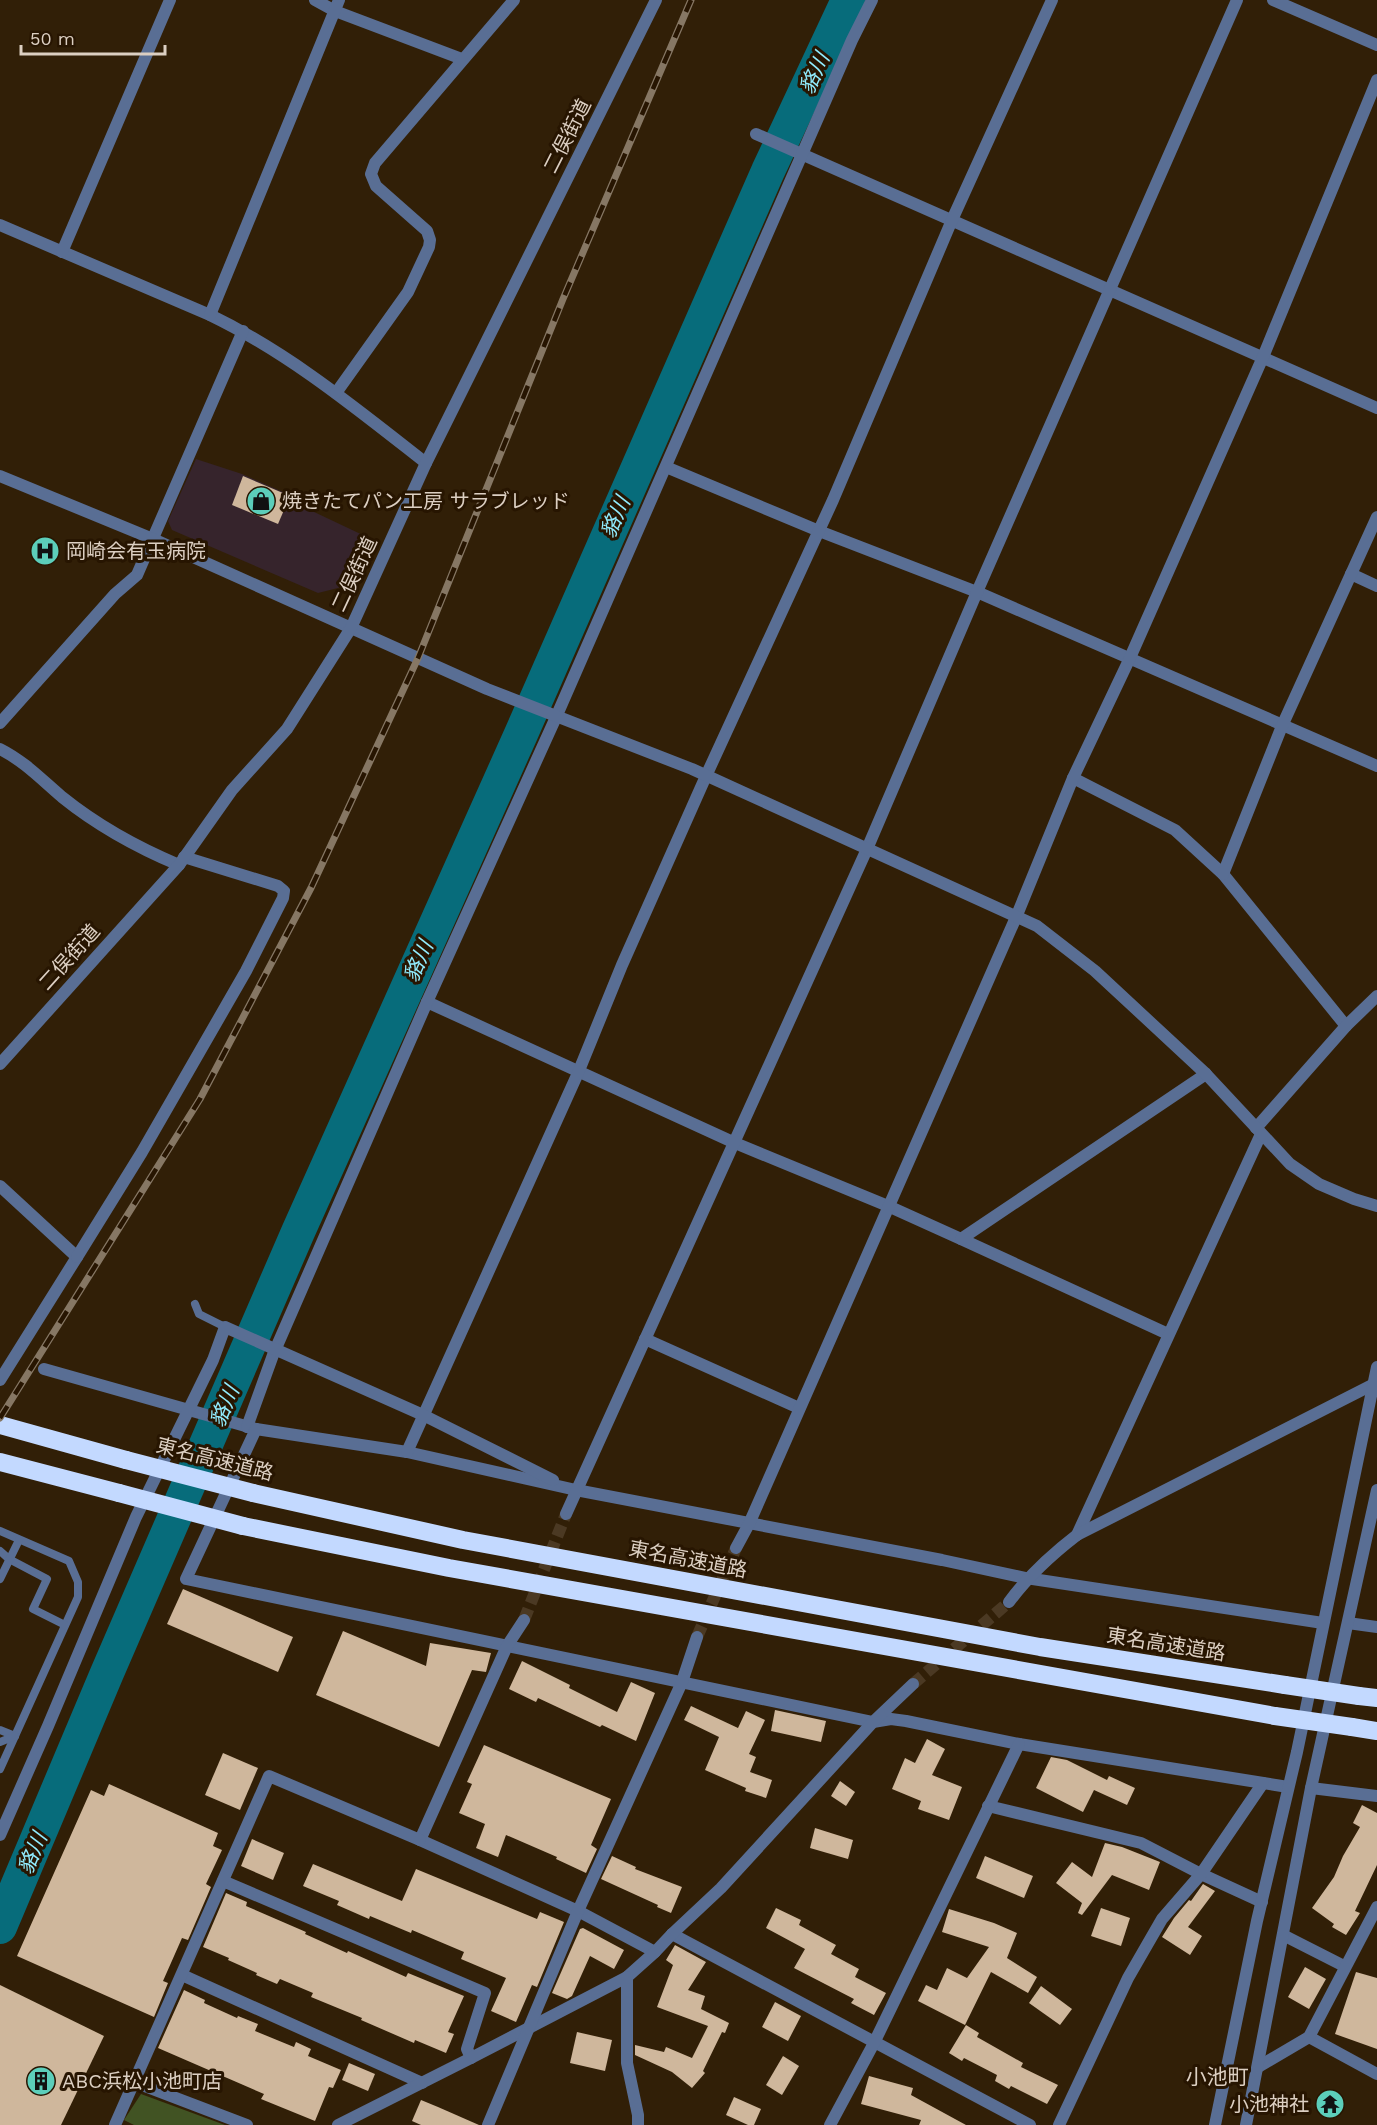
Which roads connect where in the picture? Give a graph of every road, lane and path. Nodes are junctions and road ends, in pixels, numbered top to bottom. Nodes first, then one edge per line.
1 (170, 0) edge
2 (315, 0) edge
3 (514, 0) edge
4 (656, 0) edge
5 (872, 0) edge
6 (1052, 0) edge
7 (1237, 0) edge
8 (1273, 0) edge
9 (337, 5) edge
10 (1377, 45) edge
11 (462, 59) junction
12 (1377, 80) edge
13 (756, 135) dead end
14 (802, 154) junction
15 (952, 220) junction
16 (0, 225) edge
17 (62, 252) junction
18 (1110, 292) junction
19 (210, 315) junction
20 (243, 331) junction
21 (1263, 357) junction
22 (336, 393) junction
23 (1377, 408) edge
24 (426, 463) junction
25 (666, 467) junction
26 (0, 476) edge
27 (1377, 517) edge
28 (819, 531) junction
29 (153, 539) junction
30 (1351, 574) junction
31 (1377, 586) edge
32 (977, 592) junction
33 (351, 628) junction
34 (1129, 660) junction
35 (554, 714) junction
36 (0, 723) edge
37 (1282, 726) junction
38 (0, 749) edge
39 (1377, 766) edge
40 (706, 776) junction
41 (1073, 778) junction
42 (867, 849) junction
43 (181, 861) junction
44 (1223, 873) junction
45 (1017, 915) junction
46 (1377, 996) edge
47 (427, 1002) junction
48 (1346, 1026) junction
49 (0, 1064) edge
50 (578, 1072) junction
51 (1206, 1074) junction
52 (1258, 1131) junction
53 (735, 1143) junction
54 (0, 1186) edge
55 (888, 1206) junction
56 (1377, 1206) edge
57 (961, 1239) junction
58 (77, 1257) junction
59 (195, 1304) dead end
60 (228, 1329) junction
61 (1168, 1335) junction
62 (645, 1339) junction
63 (276, 1350) junction
64 (6, 1358) edge
65 (1377, 1367) edge
66 (44, 1369) dead end
67 (0, 1380) edge
68 (1374, 1384) junction
69 (799, 1408) junction
70 (188, 1411) junction
71 (423, 1415) junction
72 (3, 1425) edge
73 (249, 1428) junction
74 (407, 1452) junction
75 (0, 1462) edge
76 (570, 1488) junction
77 (1377, 1490) edge
78 (566, 1514) tunnel mouth
79 (749, 1524) junction
80 (0, 1532) edge
81 (1077, 1535) junction
82 (19, 1540) junction
83 (736, 1548) tunnel mouth
84 (0, 1551) edge
85 (9, 1559) junction
86 (0, 1578) edge
87 (1026, 1578) junction
88 (1009, 1602) tunnel mouth
89 (524, 1620) tunnel mouth
90 (1323, 1623) junction
91 (1348, 1623) junction
92 (66, 1625) junction
93 (1377, 1627) edge
94 (697, 1637) tunnel mouth
95 (507, 1646) junction
96 (682, 1682) junction
97 (914, 1684) tunnel mouth
98 (1368, 1696) edge
99 (873, 1722) junction
100 (0, 1730) edge
101 (1377, 1731) edge
102 (15, 1736) junction
103 (0, 1742) edge
104 (1018, 1744) junction
105 (0, 1768) edge
106 (1263, 1783) junction
107 (1288, 1787) junction
108 (1311, 1788) junction
109 (1377, 1796) edge
110 (988, 1806) junction
111 (0, 1835) edge
112 (420, 1840) junction
113 (1201, 1874) junction
114 (223, 1881) junction
115 (1262, 1902) junction
116 (1377, 1907) edge
117 (578, 1911) junction
118 (672, 1934) junction
119 (1283, 1935) junction
120 (655, 1952) junction
121 (1344, 1966) junction
122 (182, 1975) junction
123 (627, 1977) junction
124 (530, 2027) junction
125 (1309, 2037) junction
126 (874, 2043) junction
127 (471, 2058) junction
128 (1258, 2067) junction
129 (1377, 2074) edge
130 (134, 2082) junction
131 (422, 2083) junction
132 (115, 2125) edge
133 (247, 2125) edge
134 (338, 2125) edge
135 (488, 2125) edge
136 (638, 2125) edge
137 (830, 2125) edge
138 (1030, 2125) edge
139 (1059, 2125) edge
140 (1215, 2125) edge
141 (1246, 2125) edge

1 - 17 street
2 - 9 street
3 - 11 street
4 - 24 street, 二俣街道
5 - 14 street
6 - 15 street
7 - 18 street
8 - 10 street
9 - 11 street
9 - 19 street
11 - 22 street
12 - 21 street
13 - 14 street
14 - 15 street
14 - 25 street
15 - 18 street
15 - 28 street
16 - 17 street
17 - 19 street
18 - 21 street
18 - 32 street
19 - 20 street
20 - 22 street
20 - 29 street
21 - 23 street
21 - 34 street
22 - 24 street
24 - 33 street, 二俣街道
25 - 28 street
25 - 35 street
26 - 29 street
27 - 30 street
28 - 32 street
28 - 40 street
29 - 33 street
29 - 36 street
30 - 31 street
30 - 37 street
32 - 34 street
32 - 42 street
33 - 35 street
33 - 43 street, 二俣街道
34 - 37 street
34 - 41 street
35 - 40 street
35 - 47 street
37 - 39 street
37 - 44 street
38 - 43 street
40 - 42 street
40 - 50 street
41 - 44 street
41 - 45 street
42 - 45 street
42 - 53 street
43 - 49 street, 二俣街道
43 - 58 street
44 - 48 street
45 - 51 street
45 - 55 street
46 - 48 street
47 - 50 street
47 - 63 street
48 - 52 street
50 - 53 street
50 - 71 street
51 - 52 street
51 - 57 street
52 - 56 street
52 - 61 street
53 - 55 street
53 - 62 street
54 - 58 street
55 - 57 street
55 - 69 street
57 - 61 street
58 - 64 street
59 - 60 lane
60 - 63 street
60 - 70 street
61 - 81 street
62 - 69 street
62 - 76 street
63 - 71 street
63 - 73 street
64 - 67 street
65 - 68 street
66 - 70 street
68 - 81 street
68 - 90 street
69 - 79 street
70 - 73 street
70 - 111 street
71 - 74 street
71 - 76 street
72 - 98 highway, 東名高速道路, bridge
73 - 74 street
73 - 95 street
74 - 76 street
75 - 101 highway, bridge
76 - 78 street
76 - 79 street
77 - 91 street
79 - 83 street
79 - 87 street
80 - 82 lane
81 - 87 street
82 - 85 lane
82 - 92 lane
84 - 85 lane
85 - 86 lane
85 - 92 lane
87 - 88 street
87 - 90 street
89 - 95 street
90 - 107 street
91 - 93 street
91 - 108 street
92 - 102 lane
94 - 96 street
95 - 96 street
95 - 112 street
96 - 99 street
96 - 117 street
97 - 99 street
99 - 104 street
99 - 118 street
100 - 102 lane
102 - 103 lane
102 - 105 lane
104 - 106 street
104 - 110 street
106 - 107 street
106 - 113 street
107 - 115 street
108 - 109 street
108 - 119 street
110 - 113 street
110 - 126 street
112 - 114 street
112 - 117 street
113 - 115 street
113 - 139 street
114 - 122 street
114 - 127 street
115 - 140 street
116 - 121 street
117 - 120 street
117 - 124 street
118 - 120 street
118 - 126 street
119 - 121 street
119 - 128 street
120 - 123 street
121 - 125 street
122 - 130 street
122 - 131 street
123 - 124 street
123 - 136 street
124 - 127 street
124 - 135 street
125 - 128 street
125 - 129 street
126 - 137 street
126 - 138 street
127 - 131 street
128 - 141 street
130 - 132 street
130 - 133 street
131 - 134 street

